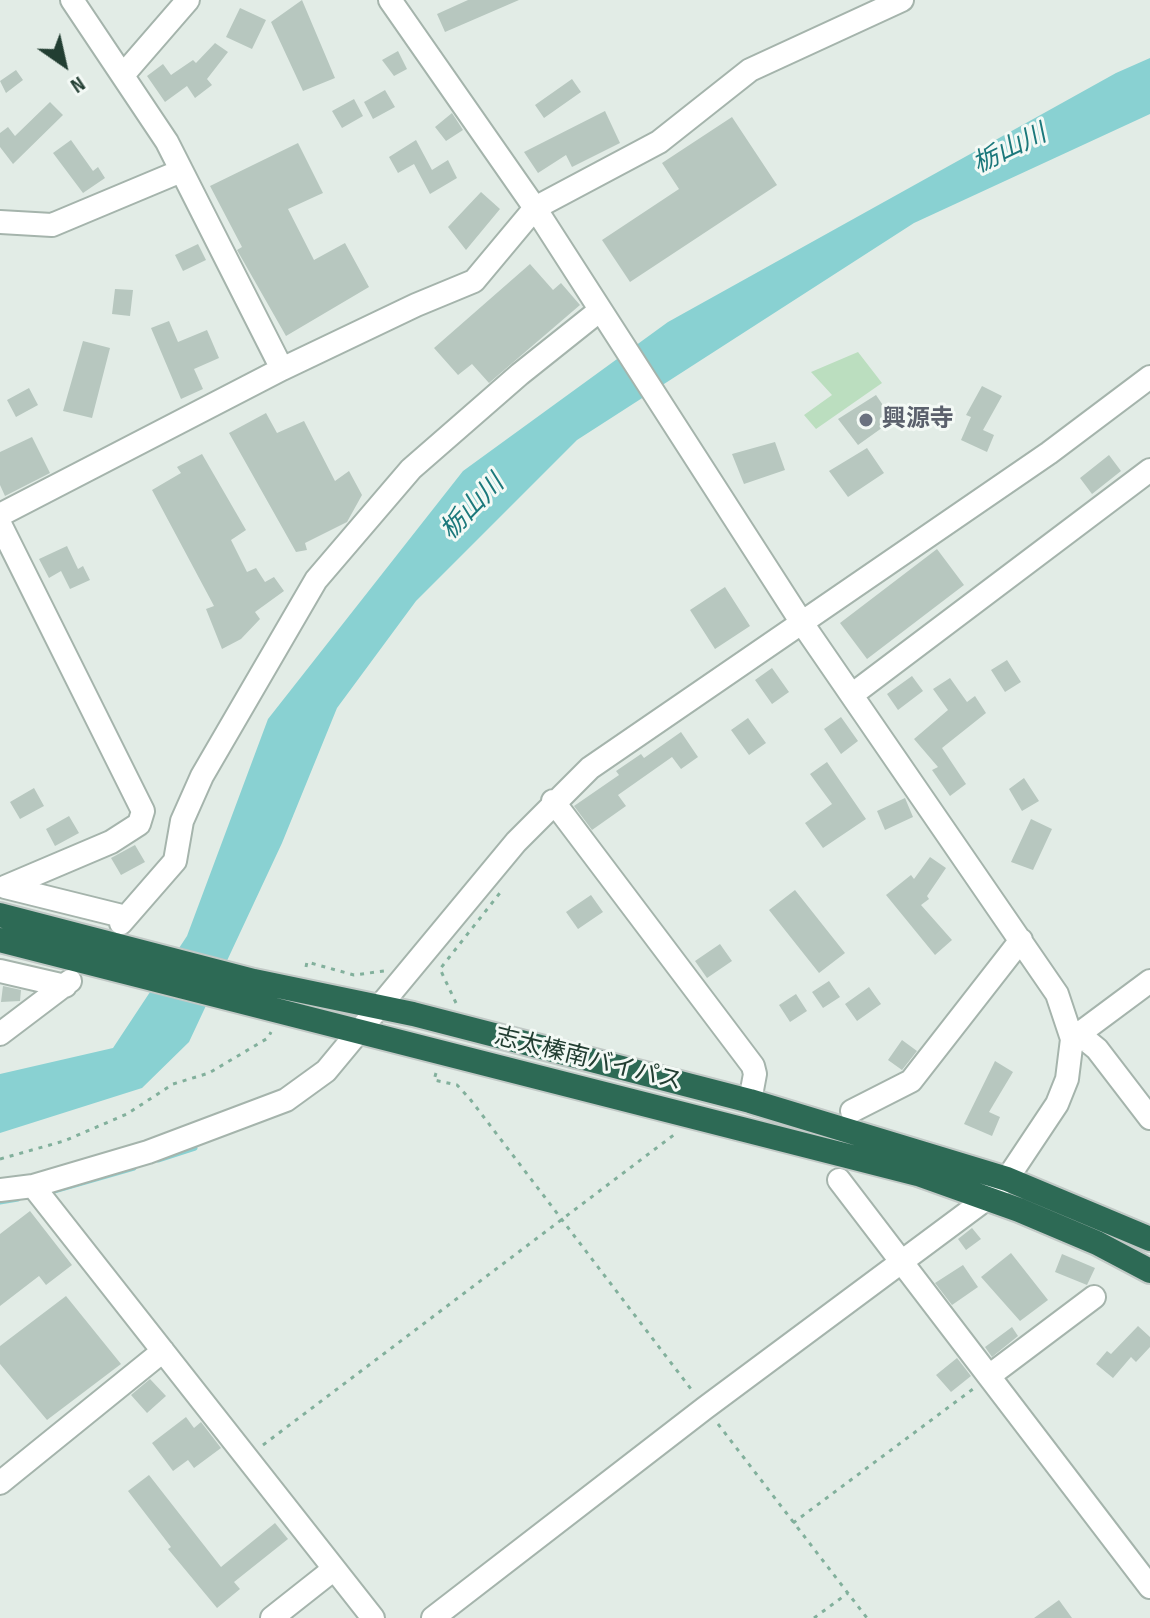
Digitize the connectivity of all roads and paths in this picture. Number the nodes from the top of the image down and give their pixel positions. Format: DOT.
graph roads {
  1 [pos="72,0"];
  2 [pos="188,0"];
  3 [pos="390,0"];
  4 [pos="902,0"];
  5 [pos="123,75"];
  6 [pos="181,171"];
  7 [pos="535,208"];
  8 [pos="0,222"];
  9 [pos="602,316"];
  10 [pos="282,369"];
  11 [pos="1150,377"];
  12 [pos="1150,470"];
  13 [pos="0,515"];
  14 [pos="0,524"];
  15 [pos="802,623"];
  16 [pos="853,694"];
  17 [pos="553,801"];
  18 [pos="504,857"];
  19 [pos="0,915"];
  20 [pos="0,940"];
  21 [pos="1021,940"];
  22 [pos="392,961"];
  23 [pos="306,967"];
  24 [pos="0,971"];
  25 [pos="1150,981"];
  26 [pos="456,1003"];
  27 [pos="383,1007"];
  28 [pos="271,1032"];
  29 [pos="0,1034"];
  30 [pos="358,1034"];
  31 [pos="1072,1039"];
  32 [pos="436,1073"];
  33 [pos="750,1101"];
  34 [pos="852,1111"];
  35 [pos="683,1112"];
  36 [pos="1150,1118"];
  37 [pos="0,1159"];
  38 [pos="1007,1179"];
  39 [pos="839,1180"];
  40 [pos="0,1190"];
  41 [pos="38,1193"];
  42 [pos="986,1199"];
  43 [pos="561,1218"];
  44 [pos="1150,1239"];
  45 [pos="904,1263"];
  46 [pos="1150,1271"];
  47 [pos="1094,1297"];
  48 [pos="163,1351"];
  49 [pos="989,1376"];
  50 [pos="705,1408"];
  51 [pos="247,1458"];
  52 [pos="0,1483"];
  53 [pos="793,1523"];
  54 [pos="334,1569"];
  55 [pos="1150,1587"];
  56 [pos="848,1593"];
  57 [pos="272,1618"];
  58 [pos="373,1618"];
  59 [pos="433,1618"];
  60 [pos="814,1618"];
  61 [pos="867,1618"];
  1 -- 5 [label="street"];
  2 -- 5 [label="street"];
  3 -- 7 [label="street"];
  4 -- 7 [label="street"];
  5 -- 6 [label="street"];
  6 -- 8 [label="street"];
  6 -- 10 [label="street"];
  7 -- 9 [label="street"];
  7 -- 10 [label="street"];
  9 -- 14 [label="street"];
  9 -- 15 [label="street"];
  10 -- 13 [label="street"];
  11 -- 15 [label="street"];
  12 -- 16 [label="street"];
  15 -- 16 [label="street"];
  15 -- 17 [label="street"];
  16 -- 21 [label="street"];
  17 -- 18 [label="street"];
  17 -- 33 [label="street"];
  18 -- 26 [label="path"];
  18 -- 27 [label="street"];
  19 -- 27 [label="highway, 志太榛南バイパス"];
  20 -- 30 [label="highway, 志太榛南バイパス"];
  21 -- 31 [label="street"];
  21 -- 34 [label="street"];
  22 -- 23 [label="path"];
  24 -- 29 [label="street"];
  25 -- 31 [label="street"];
  27 -- 30 [label="street"];
  27 -- 33 [label="highway, 志太榛南バイパス"];
  28 -- 37 [label="path"];
  30 -- 35 [label="highway, 志太榛南バイパス"];
  30 -- 41 [label="street"];
  31 -- 36 [label="street"];
  31 -- 38 [label="street"];
  32 -- 43 [label="path"];
  33 -- 38 [label="highway, 志太榛南バイパス"];
  35 -- 42 [label="highway, 志太榛南バイパス"];
  35 -- 43 [label="path"];
  38 -- 42 [label="street"];
  38 -- 44 [label="highway, 志太榛南バイパス"];
  39 -- 45 [label="street"];
  40 -- 41 [label="street"];
  41 -- 48 [label="street"];
  42 -- 45 [label="street"];
  42 -- 46 [label="highway, 志太榛南バイパス"];
  43 -- 50 [label="path"];
  43 -- 51 [label="path"];
  45 -- 49 [label="street"];
  45 -- 50 [label="street"];
  47 -- 49 [label="street"];
  48 -- 51 [label="street"];
  48 -- 52 [label="street"];
  49 -- 53 [label="path"];
  49 -- 55 [label="street"];
  50 -- 53 [label="path"];
  50 -- 59 [label="street"];
  51 -- 54 [label="street"];
  53 -- 56 [label="path"];
  54 -- 57 [label="street"];
  54 -- 58 [label="street"];
  56 -- 60 [label="path"];
  56 -- 61 [label="path"];
}
